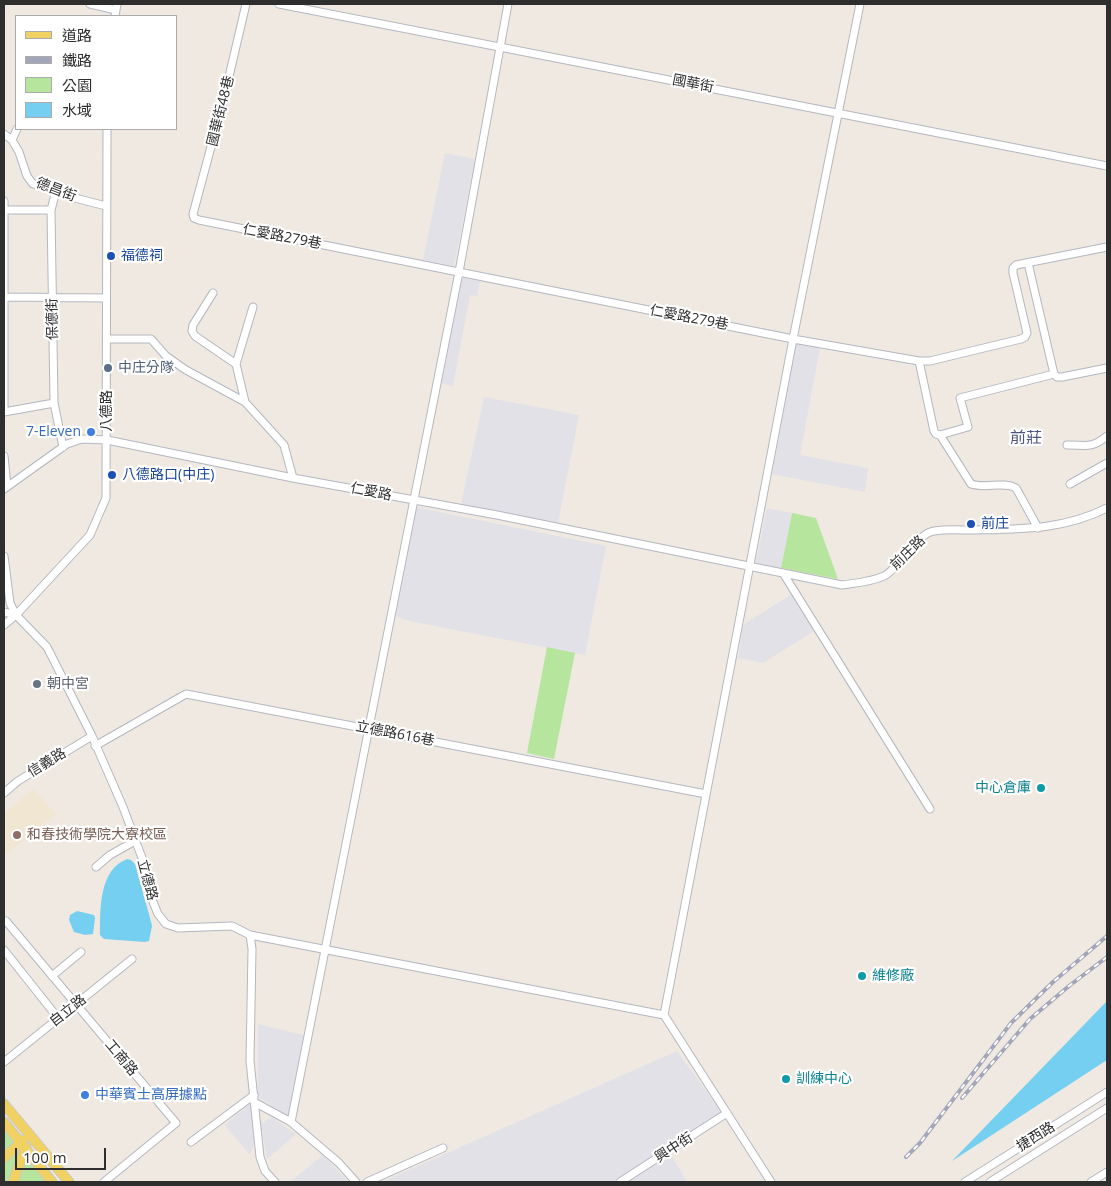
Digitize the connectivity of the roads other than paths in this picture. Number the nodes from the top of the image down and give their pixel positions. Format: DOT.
graph roads {
  1 [pos="90,4"];
  2 [pos="246,4"];
  3 [pos="279,4"];
  4 [pos="508,4"];
  5 [pos="860,4"];
  6 [pos="116,10"];
  7 [pos="500,48"];
  8 [pos="839,112"];
  9 [pos="17,130"];
  10 [pos="107,130"];
  11 [pos="4,134"];
  12 [pos="12,140"];
  13 [pos="1107,166"];
  14 [pos="56,191"];
  15 [pos="4,201"];
  16 [pos="106,206"];
  17 [pos="4,210"];
  18 [pos="51,210"];
  19 [pos="194,218"];
  20 [pos="1107,247"];
  21 [pos="1028,263"];
  22 [pos="459,272"];
  23 [pos="213,293"];
  24 [pos="5,297"];
  25 [pos="53,298"];
  26 [pos="106,298"];
  27 [pos="253,307"];
  28 [pos="107,339"];
  29 [pos="793,339"];
  30 [pos="919,361"];
  31 [pos="236,364"];
  32 [pos="1107,368"];
  33 [pos="1054,374"];
  34 [pos="245,402"];
  35 [pos="54,403"];
  36 [pos="940,435"];
  37 [pos="1107,437"];
  38 [pos="107,440"];
  39 [pos="1067,445"];
  40 [pos="63,447"];
  41 [pos="4,456"];
  42 [pos="1107,462"];
  43 [pos="294,478"];
  44 [pos="1070,484"];
  45 [pos="5,487"];
  46 [pos="414,500"];
  47 [pos="1107,508"];
  48 [pos="1038,528"];
  49 [pos="4,556"];
  50 [pos="751,567"];
  51 [pos="783,573"];
  52 [pos="4,612"];
  53 [pos="16,615"];
  54 [pos="4,625"];
  55 [pos="369,728"];
  56 [pos="92,736"];
  57 [pos="95,746"];
  58 [pos="4,793"];
  59 [pos="706,794"];
  60 [pos="930,809"];
  61 [pos="136,841"];
  62 [pos="96,867"];
  63 [pos="6,921"];
  64 [pos="250,935"];
  65 [pos="4,950"];
  66 [pos="326,950"];
  67 [pos="81,952"];
  68 [pos="132,960"];
  69 [pos="52,976"];
  70 [pos="75,1005"];
  71 [pos="664,1015"];
  72 [pos="58,1018"];
  73 [pos="4,1062"];
  74 [pos="1107,1092"];
  75 [pos="254,1098"];
  76 [pos="4,1104"];
  77 [pos="1107,1108"];
  78 [pos="727,1113"];
  79 [pos="4,1122"];
  80 [pos="291,1122"];
  81 [pos="31,1137"];
  82 [pos="191,1142"];
  83 [pos="22,1146"];
  84 [pos="443,1148"];
  85 [pos="4,1158"];
  86 [pos="1107,1172"];
  87 [pos="13,1182"];
  88 [pos="52,1182"];
  89 [pos="69,1182"];
  90 [pos="104,1182"];
  91 [pos="275,1182"];
  92 [pos="356,1182"];
  93 [pos="367,1182"];
  94 [pos="620,1182"];
  95 [pos="771,1182"];
  96 [pos="965,1182"];
  97 [pos="990,1182"];
  98 [pos="1090,1182"];
  1 -- 6 [label="street"];
  2 -- 19 [label="street, 國華街48巷"];
  3 -- 7 [label="street, 國華街"];
  4 -- 7 [label="street"];
  5 -- 8 [label="street"];
  7 -- 8 [label="street, 國華街"];
  7 -- 22 [label="street"];
  8 -- 13 [label="street, 國華街"];
  8 -- 29 [label="street"];
  9 -- 12 [label="street"];
  10 -- 16 [label="street, 八德路"];
  11 -- 12 [label="street, 德昌街"];
  12 -- 14 [label="street, 德昌街"];
  14 -- 16 [label="street, 德昌街"];
  14 -- 18 [label="street, 保德街"];
  15 -- 17 [label="street"];
  16 -- 26 [label="street, 八德路"];
  17 -- 18 [label="street"];
  17 -- 24 [label="street"];
  18 -- 25 [label="street, 保德街"];
  19 -- 22 [label="street, 仁愛路279巷"];
  20 -- 21 [label="street"];
  21 -- 30 [label="street, 仁愛路279巷"];
  21 -- 33 [label="street"];
  22 -- 29 [label="street, 仁愛路279巷"];
  22 -- 46 [label="street"];
  23 -- 31 [label="street"];
  24 -- 25 [label="street"];
  24 -- 35 [label="street"];
  25 -- 26 [label="street"];
  25 -- 35 [label="street, 保德街"];
  26 -- 28 [label="street, 八德路"];
  27 -- 31 [label="street"];
  28 -- 34 [label="street"];
  28 -- 38 [label="street, 八德路"];
  29 -- 30 [label="street, 仁愛路279巷"];
  29 -- 50 [label="street"];
  30 -- 36 [label="street"];
  31 -- 34 [label="street"];
  32 -- 33 [label="street"];
  33 -- 36 [label="street"];
  34 -- 43 [label="street"];
  35 -- 40 [label="street, 保德街"];
  36 -- 48 [label="street"];
  37 -- 39 [label="street"];
  38 -- 40 [label="street, 仁愛路"];
  38 -- 43 [label="street, 仁愛路"];
  38 -- 53 [label="street, 八德路"];
  40 -- 45 [label="street, 仁愛路"];
  41 -- 45 [label="street"];
  42 -- 44 [label="street"];
  43 -- 46 [label="street, 仁愛路"];
  46 -- 50 [label="street, 仁愛路"];
  46 -- 55 [label="street"];
  47 -- 48 [label="street, 前庄路"];
  48 -- 51 [label="street, 前庄路"];
  49 -- 53 [label="street, 立德路"];
  50 -- 51 [label="street, 前庄路"];
  50 -- 59 [label="street"];
  51 -- 60 [label="street"];
  52 -- 53 [label="street"];
  53 -- 54 [label="street, 八德路"];
  53 -- 56 [label="street, 立德路"];
  55 -- 57 [label="street, 立德路616巷"];
  55 -- 59 [label="street, 立德路616巷"];
  55 -- 66 [label="street"];
  56 -- 57 [label="street, 立德路"];
  56 -- 58 [label="street, 信義路"];
  57 -- 61 [label="street, 立德路"];
  59 -- 71 [label="street"];
  61 -- 62 [label="street"];
  61 -- 64 [label="street, 立德路"];
  63 -- 69 [label="street, 工商路"];
  64 -- 66 [label="street, 立德路"];
  64 -- 75 [label="street"];
  65 -- 72 [label="street"];
  66 -- 71 [label="street, 立德路"];
  66 -- 80 [label="street"];
  67 -- 69 [label="street"];
  68 -- 70 [label="street, 自立路"];
  69 -- 70 [label="street, 工商路"];
  70 -- 72 [label="street, 自立路"];
  70 -- 90 [label="street, 工商路"];
  71 -- 78 [label="street"];
  72 -- 73 [label="street, 自立路"];
  74 -- 96 [label="street, 捷西路"];
  75 -- 80 [label="street"];
  75 -- 82 [label="street"];
  75 -- 91 [label="street"];
  76 -- 81 [label="main road"];
  77 -- 97 [label="street, 捷西路"];
  78 -- 94 [label="street, 興中街"];
  78 -- 95 [label="street"];
  79 -- 83 [label="main road"];
  80 -- 92 [label="street"];
  81 -- 83 [label="main road"];
  81 -- 89 [label="main road"];
  83 -- 85 [label="main road"];
  83 -- 87 [label="main road"];
  83 -- 88 [label="main road"];
  84 -- 93 [label="street"];
  86 -- 98 [label="street"];
}
